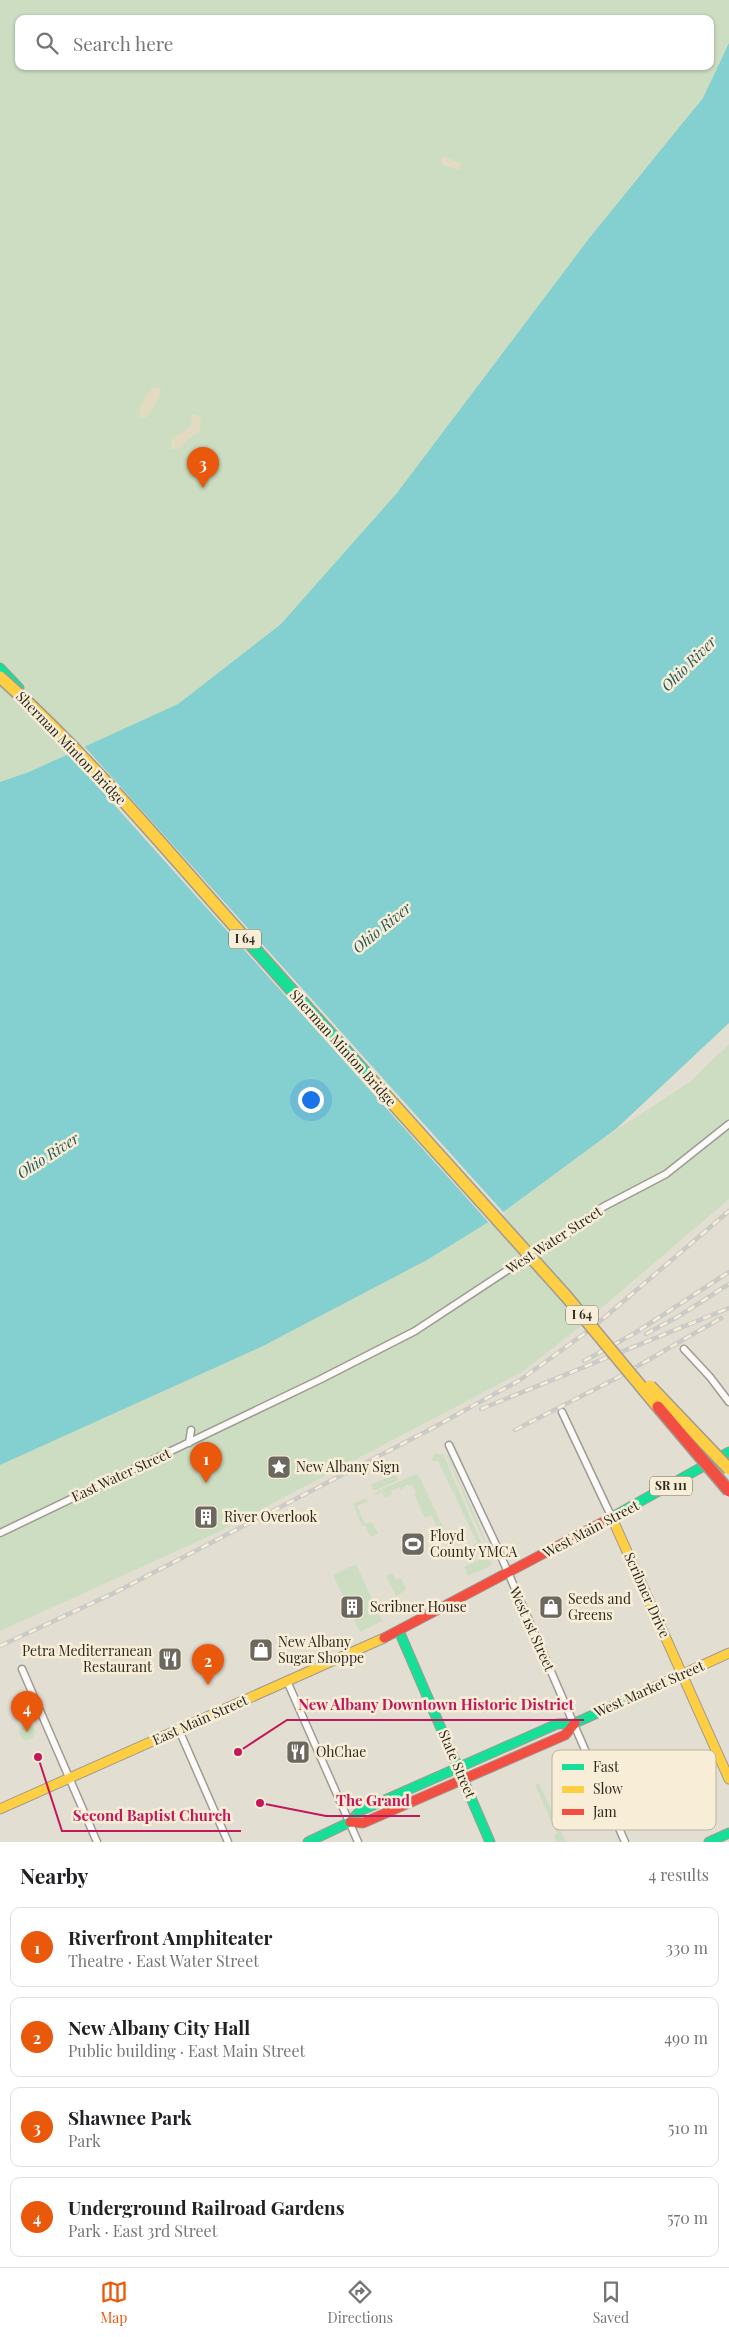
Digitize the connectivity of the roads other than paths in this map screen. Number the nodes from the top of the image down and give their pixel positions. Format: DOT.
graph roads {
  1 [pos="0,668"];
  2 [pos="0,675"];
  3 [pos="729,1124"];
  4 [pos="684,1349"];
  5 [pos="376,1351"];
  6 [pos="729,1402"];
  7 [pos="562,1412"];
  8 [pos="191,1430"];
  9 [pos="189,1443"];
  10 [pos="449,1445"];
  11 [pos="729,1452"];
  12 [pos="729,1462"];
  13 [pos="729,1469"];
  14 [pos="729,1491"];
  15 [pos="612,1518"];
  16 [pos="0,1533"];
  17 [pos="508,1574"];
  18 [pos="399,1631"];
  19 [pos="729,1653"];
  20 [pos="22,1669"];
  21 [pos="682,1674"];
  22 [pos="287,1681"];
  23 [pos="574,1723"];
  24 [pos="179,1730"];
  25 [pos="586,1750"];
  26 [pos="461,1774"];
  27 [pos="70,1778"];
  28 [pos="729,1779"];
  29 [pos="0,1809"];
  30 [pos="350,1822"];
  31 [pos="620,1830"];
  32 [pos="729,1833"];
  33 [pos="97,1842"];
  34 [pos="228,1842"];
  35 [pos="308,1842"];
  36 [pos="358,1842"];
  37 [pos="490,1842"];
  38 [pos="625,1842"];
  39 [pos="709,1842"];
  1 -- 12 [label="main road, Sherman Minton Bridge / I 64, bridge"];
  2 -- 13 [label="main road, bridge"];
  2 -- 14 [label="main road, Sherman Minton Bridge / I 64, bridge"];
  3 -- 5 [label="street, West Water Street"];
  4 -- 6 [label="street"];
  5 -- 9 [label="street, East Water Street"];
  7 -- 15 [label="street, Scribner Drive"];
  8 -- 9 [label="street"];
  9 -- 16 [label="street, East Water Street"];
  10 -- 17 [label="street, West 1st Street"];
  11 -- 15 [label="main road, West Main Street / SR 111"];
  15 -- 17 [label="main road, West Main Street / SR 111"];
  15 -- 21 [label="main road, Scribner Drive"];
  17 -- 18 [label="main road, West Main Street / SR 111"];
  17 -- 23 [label="street, West 1st Street"];
  18 -- 22 [label="main road, East Main Street"];
  18 -- 26 [label="main road, State Street"];
  19 -- 21 [label="main road, West Market Street"];
  20 -- 27 [label="street"];
  21 -- 23 [label="main road, West Market Street"];
  21 -- 28 [label="main road, Scribner Drive"];
  22 -- 24 [label="main road, East Main Street"];
  22 -- 30 [label="street"];
  23 -- 25 [label="street, West 1st Street"];
  23 -- 26 [label="main road, West Market Street"];
  24 -- 27 [label="main road, East Main Street"];
  24 -- 34 [label="street"];
  26 -- 30 [label="main road, West Market Street"];
  26 -- 37 [label="main road, State Street"];
  27 -- 29 [label="main road, East Main Street"];
  27 -- 33 [label="street"];
  30 -- 35 [label="main road, West Market Street"];
  30 -- 36 [label="street"];
  31 -- 38 [label="street, West 1st Street"];
  32 -- 39 [label="main road"];
}
